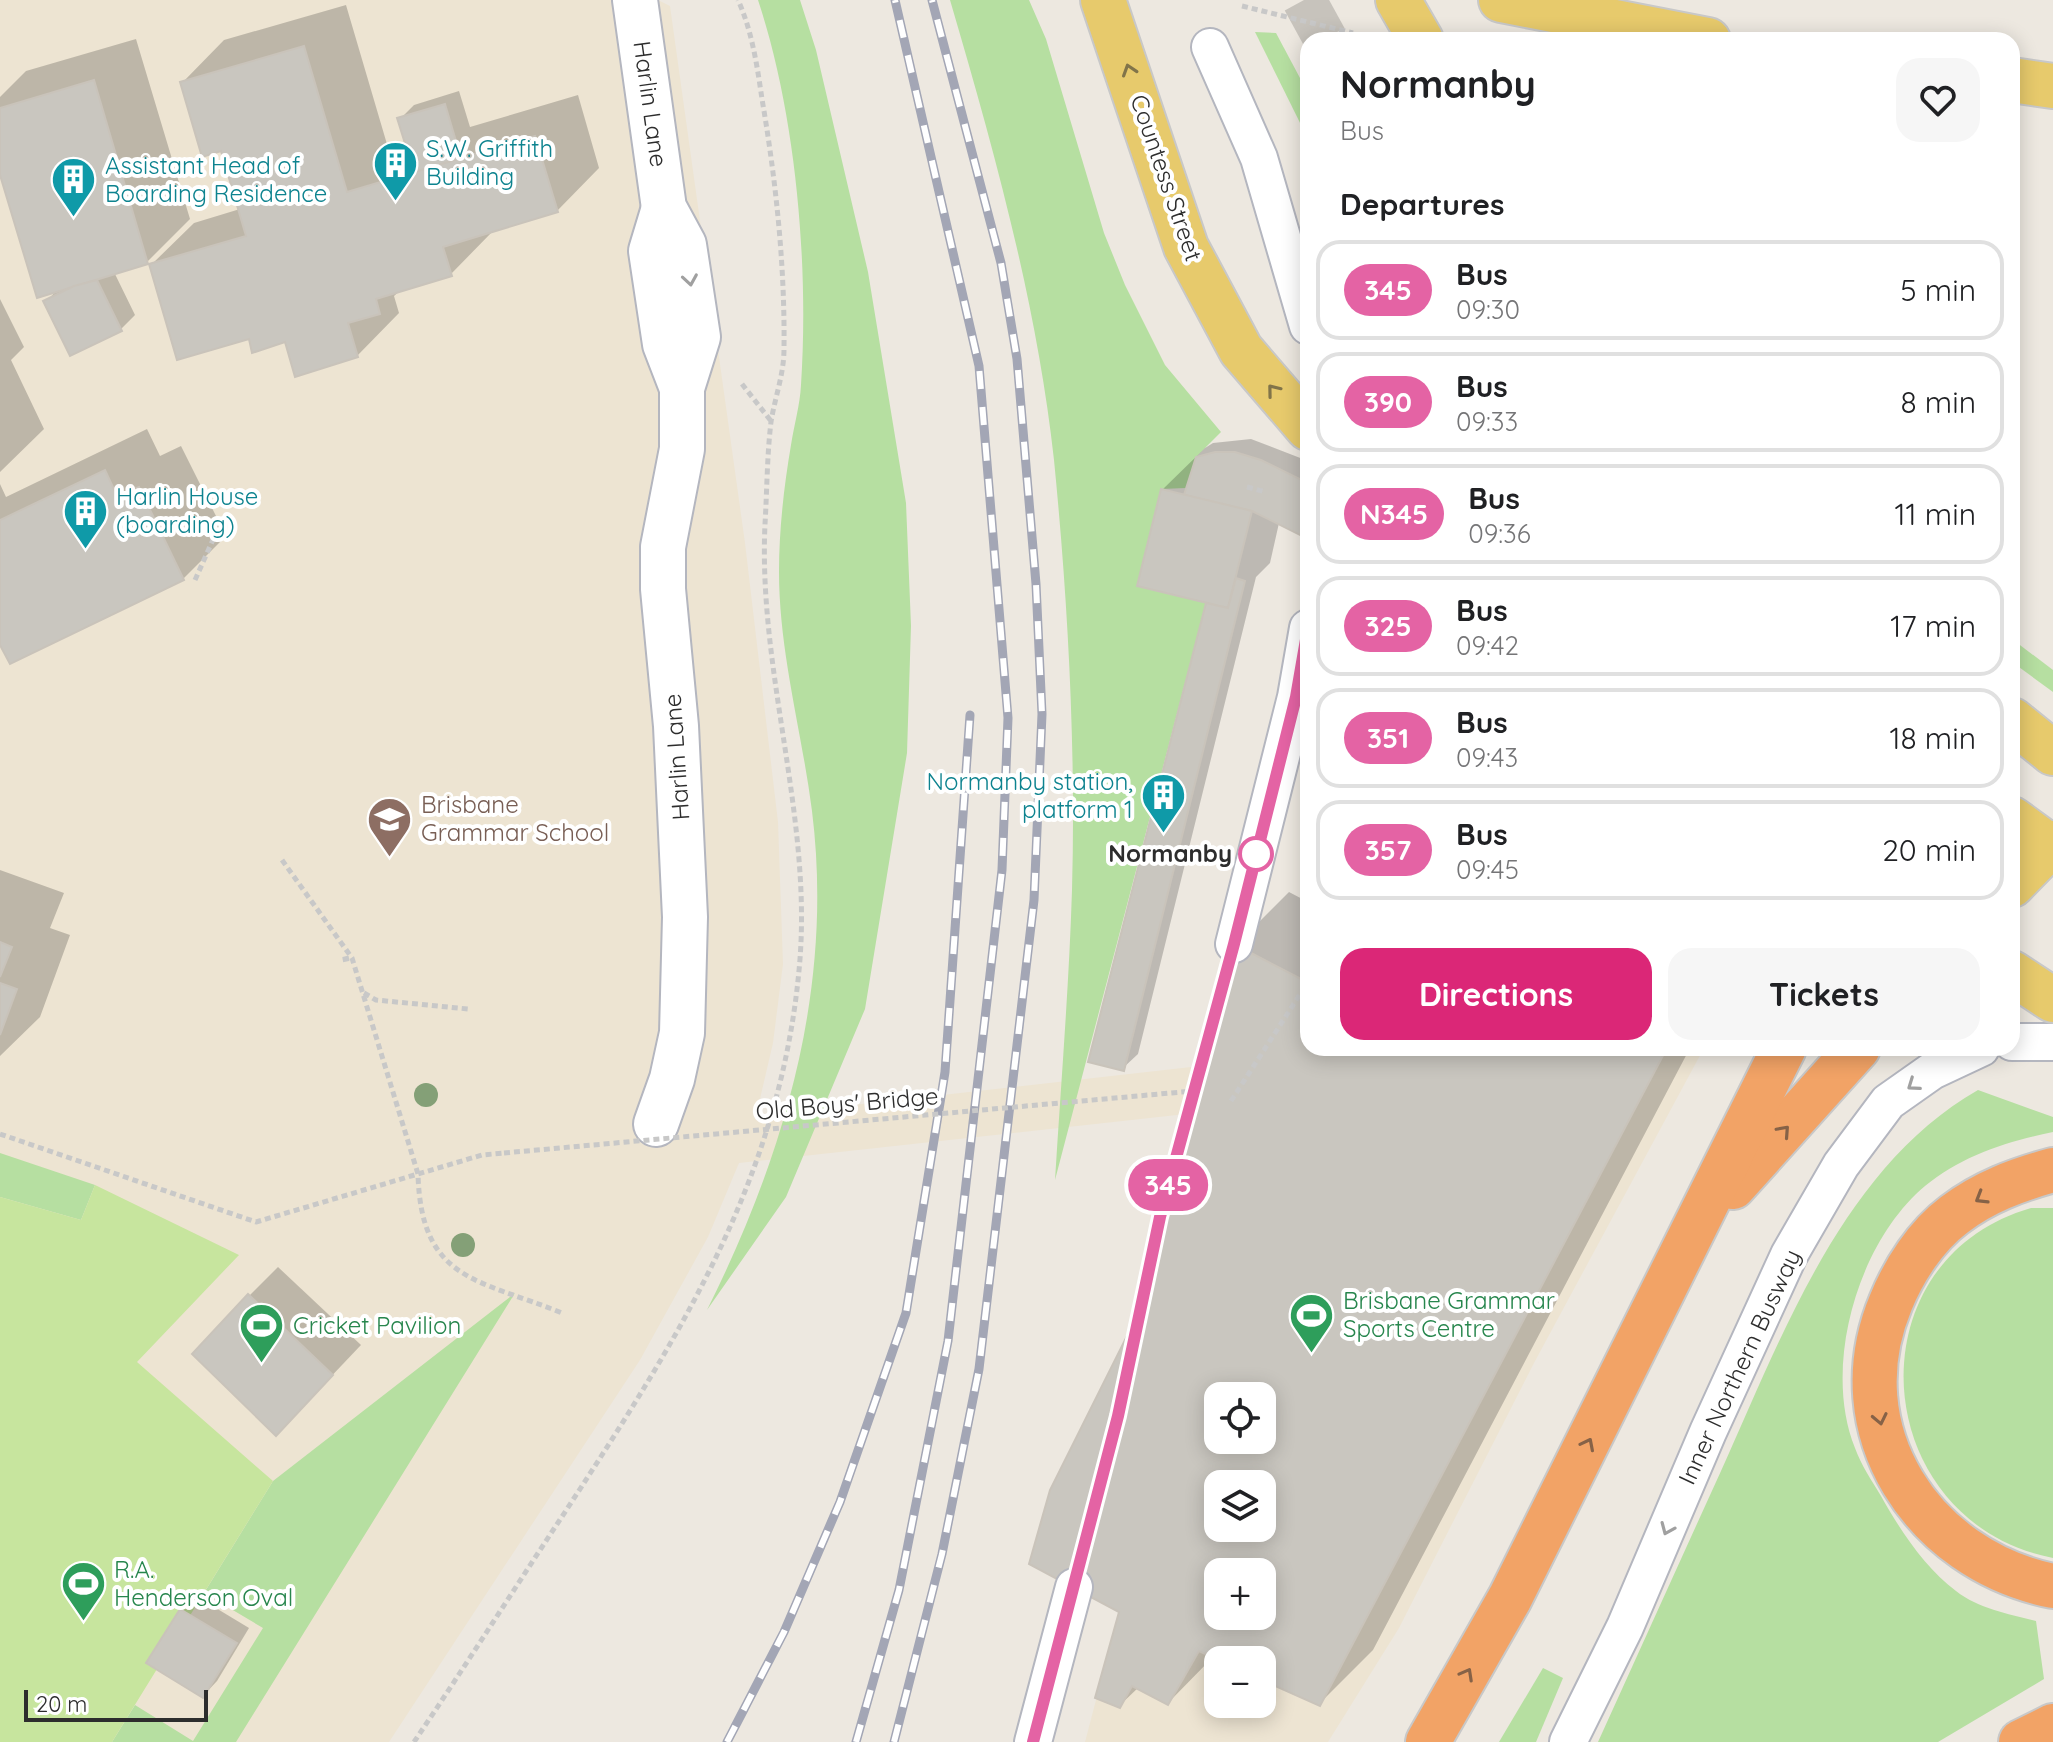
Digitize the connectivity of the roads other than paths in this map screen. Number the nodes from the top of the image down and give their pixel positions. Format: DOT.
graph roads {
  1 [pos="635,0"];
  2 [pos="1103,0"];
  3 [pos="1398,0"];
  4 [pos="1501,0"];
  5 [pos="1416,32"];
  6 [pos="1667,32"];
  7 [pos="1210,47"];
  8 [pos="2020,81"];
  9 [pos="2053,86"];
  10 [pos="1300,299"];
  11 [pos="1300,419"];
  12 [pos="1300,674"];
  13 [pos="2020,726"];
  14 [pos="2053,753"];
  15 [pos="2020,824"];
  16 [pos="2052,846"];
  17 [pos="2020,877"];
  18 [pos="1234,944"];
  19 [pos="2020,978"];
  20 [pos="2053,1000"];
  21 [pos="2020,1042"];
  22 [pos="2053,1042"];
  23 [pos="1780,1056"];
  24 [pos="1851,1056"];
  25 [pos="1964,1056"];
  26 [pos="656,1124"];
  27 [pos="2053,1170"];
  28 [pos="1694,1230"];
  29 [pos="2053,1586"];
  30 [pos="1074,1587"];
  31 [pos="2053,1726"];
  32 [pos="1033,1742"];
  33 [pos="1428,1742"];
  34 [pos="1568,1742"];
  35 [pos="2021,1742"];
  1 -- 26 [label="street, Harlin Lane"];
  11 -- 2 [label="main road, Countess Street, one-way"];
  3 -- 5 [label="main road"];
  4 -- 6 [label="main road"];
  7 -- 10 [label="lane"];
  8 -- 9 [label="main road"];
  12 -- 18 [label="lane"];
  13 -- 14 [label="main road"];
  15 -- 16 [label="main road"];
  16 -- 17 [label="main road"];
  19 -- 20 [label="main road"];
  21 -- 22 [label="lane"];
  23 -- 28 [label="highway"];
  28 -- 24 [label="highway, one-way"];
  25 -- 34 [label="lane, Inner Northern Busway, one-way"];
  27 -- 29 [label="highway, one-way"];
  33 -- 28 [label="highway, one-way"];
  30 -- 32 [label="lane"];
  31 -- 35 [label="highway"];
}
